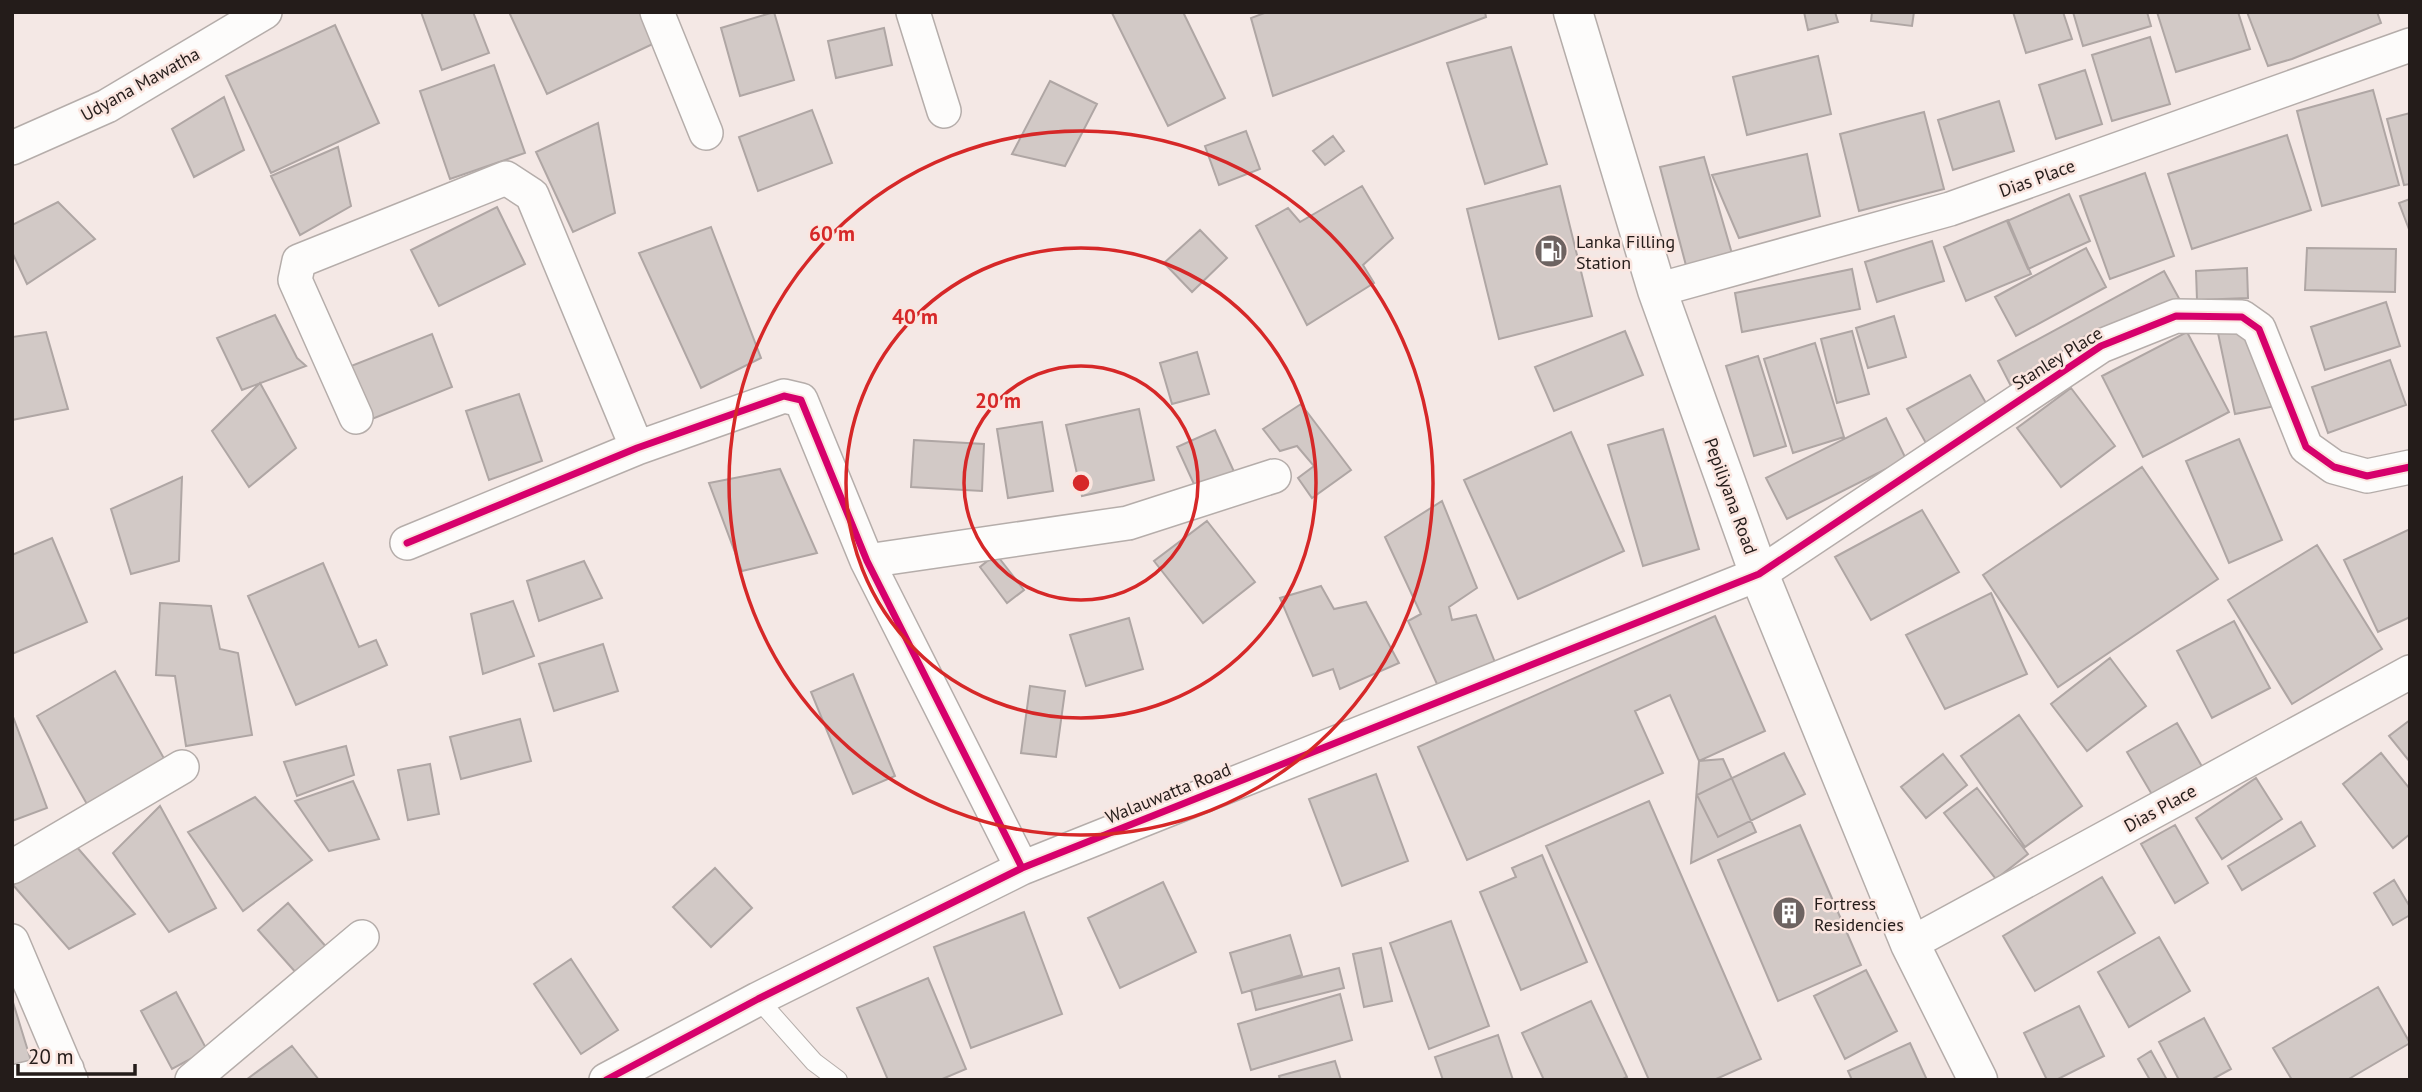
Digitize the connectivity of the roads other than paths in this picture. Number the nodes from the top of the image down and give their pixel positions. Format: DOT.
graph roads {
  1 [pos="264,12"];
  2 [pos="657,12"];
  3 [pos="913,12"];
  4 [pos="1573,12"];
  5 [pos="2410,45"];
  6 [pos="944,111"];
  7 [pos="706,132"];
  8 [pos="12,148"];
  9 [pos="1657,290"];
  10 [pos="356,418"];
  11 [pos="637,448"];
  12 [pos="2410,467"];
  13 [pos="1274,476"];
  14 [pos="407,543"];
  15 [pos="867,561"];
  16 [pos="1759,574"];
  17 [pos="2410,672"];
  18 [pos="182,767"];
  19 [pos="12,867"];
  20 [pos="1022,868"];
  21 [pos="362,937"];
  22 [pos="12,941"];
  23 [pos="1910,944"];
  24 [pos="758,999"];
  25 [pos="69,1074"];
  26 [pos="21,1080"];
  27 [pos="192,1080"];
  28 [pos="606,1080"];
  29 [pos="838,1080"];
  30 [pos="1978,1080"];
  1 -- 8 [label="street, Udyana Mawatha"];
  2 -- 7 [label="street"];
  3 -- 6 [label="street"];
  4 -- 9 [label="main road, Pepiliyana Road"];
  5 -- 9 [label="street, Dias Place"];
  9 -- 16 [label="main road, Pepiliyana Road"];
  10 -- 11 [label="street"];
  11 -- 14 [label="street"];
  11 -- 15 [label="street"];
  12 -- 16 [label="street, Stanley Place"];
  13 -- 15 [label="street"];
  15 -- 20 [label="street"];
  16 -- 20 [label="street, Walauwatta Road"];
  16 -- 23 [label="main road, Pepiliyana Road"];
  17 -- 23 [label="street, Dias Place"];
  18 -- 19 [label="street"];
  20 -- 24 [label="street, Walauwatta Road"];
  21 -- 27 [label="street"];
  22 -- 25 [label="street"];
  23 -- 30 [label="main road, Pepiliyana Road"];
  24 -- 28 [label="street, Walauwatta Road"];
  24 -- 29 [label="lane"];
  25 -- 26 [label="street"];
}
